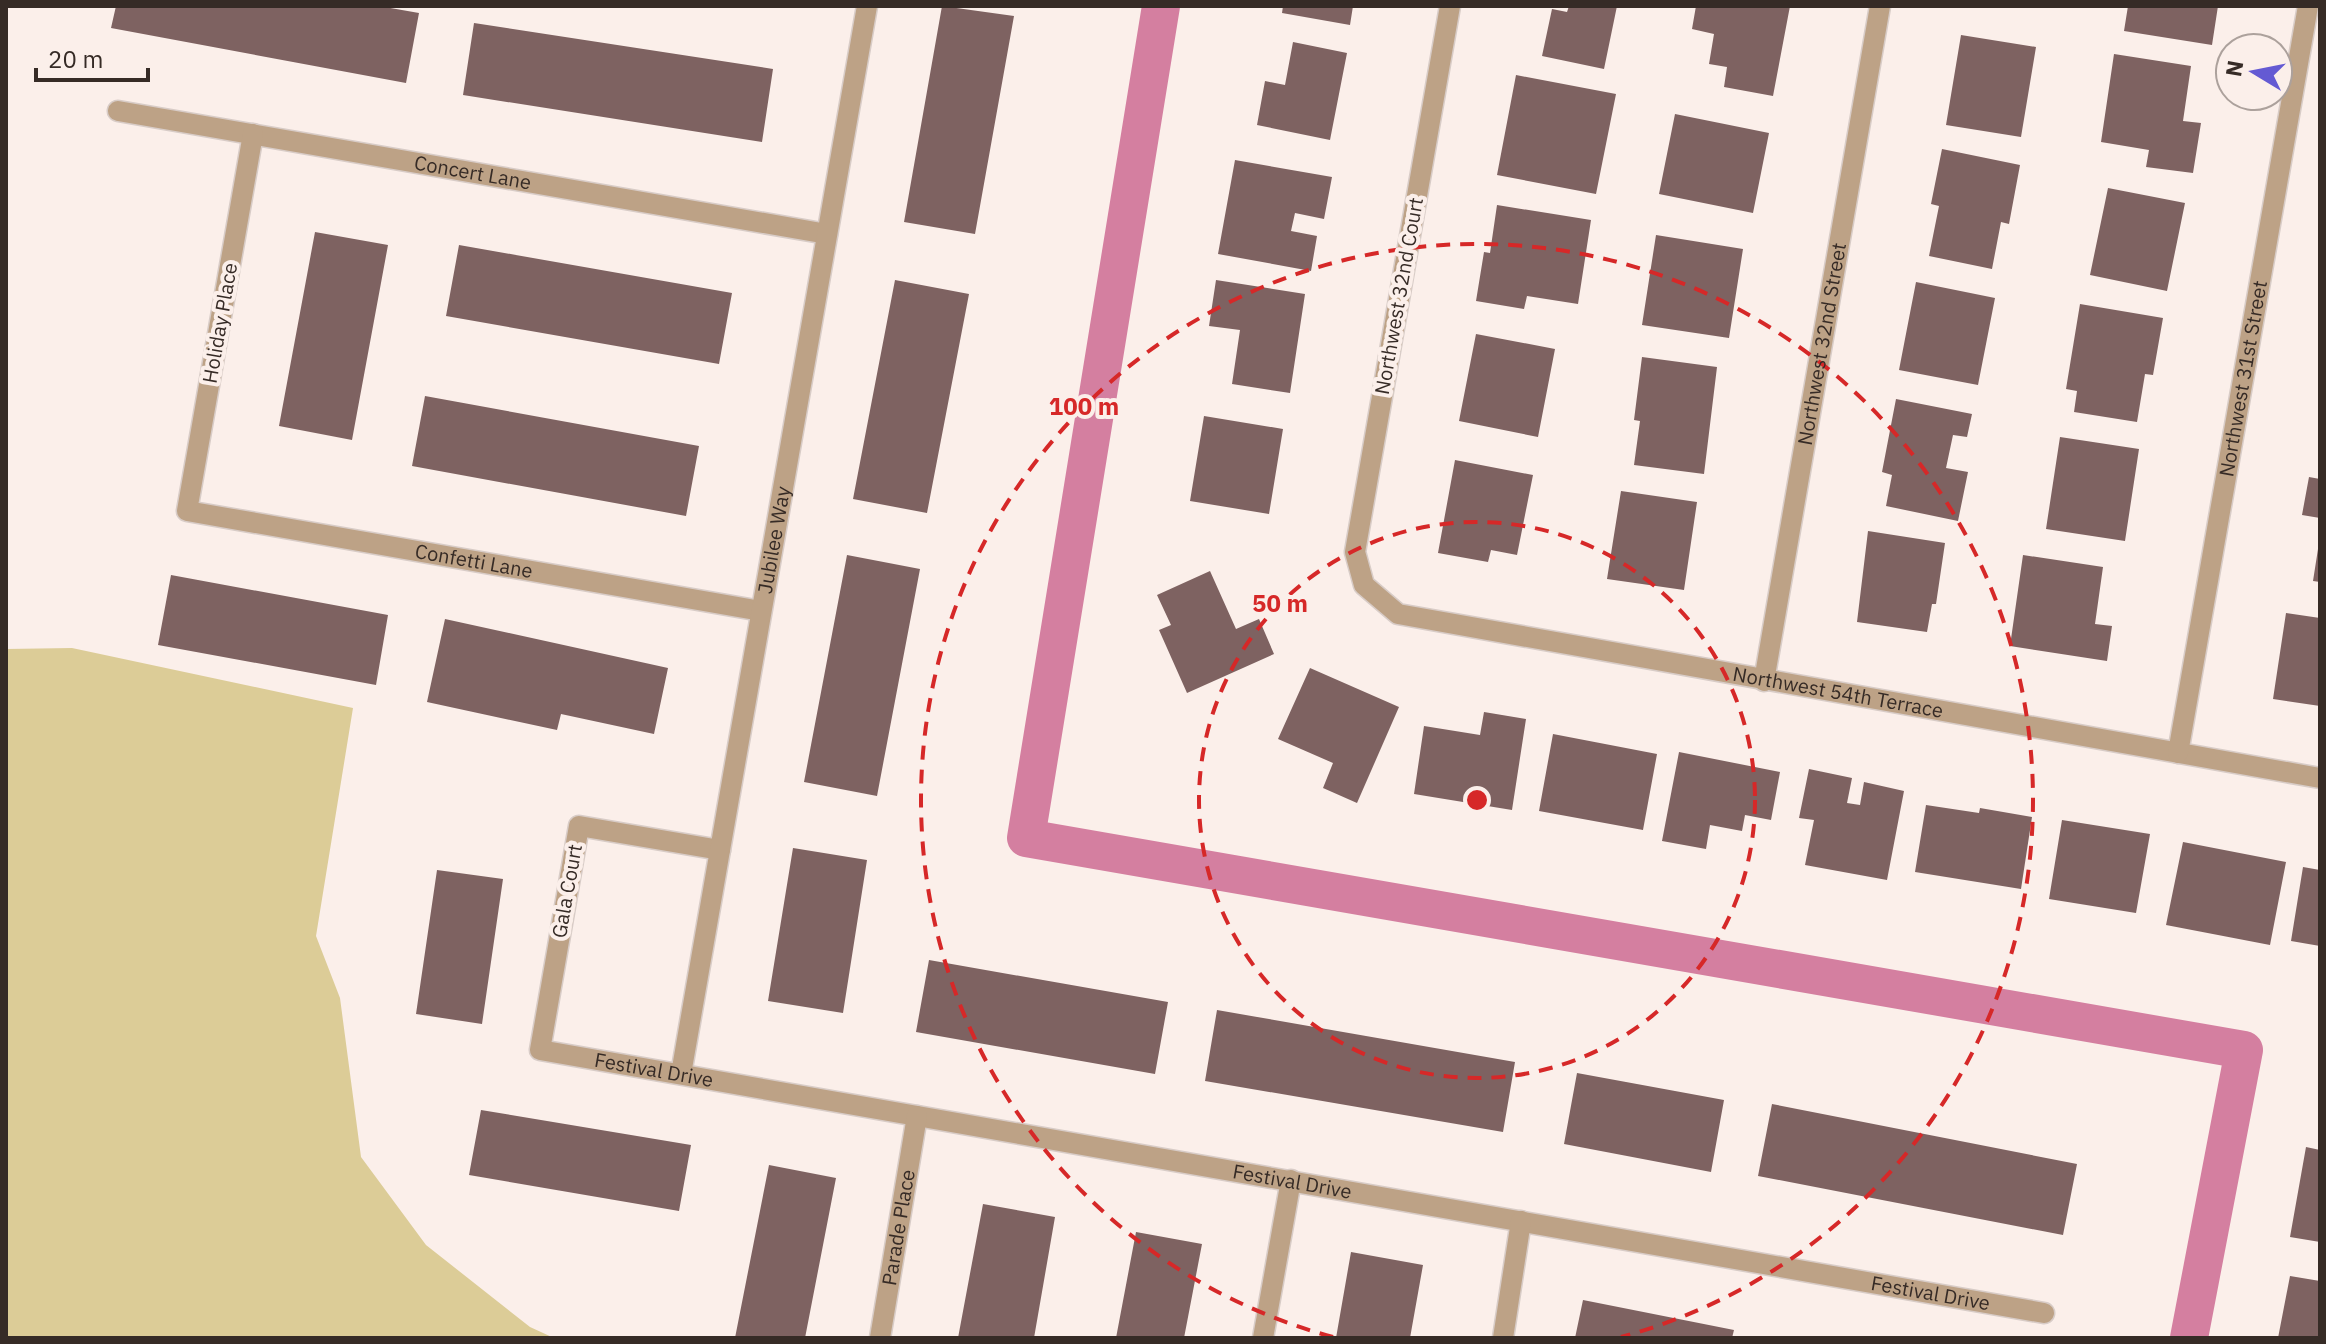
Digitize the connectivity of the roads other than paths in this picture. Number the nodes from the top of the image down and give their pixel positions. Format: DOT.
graph roads {
  1 [pos="867,6"];
  2 [pos="1450,6"];
  3 [pos="1880,6"];
  4 [pos="2308,6"];
  5 [pos="118,111"];
  6 [pos="253,134"];
  7 [pos="827,234"];
  8 [pos="187,511"];
  9 [pos="1364,585"];
  10 [pos="761,611"];
  11 [pos="1764,681"];
  12 [pos="2178,753"];
  13 [pos="2320,778"];
  14 [pos="720,850"];
  15 [pos="540,1050"];
  16 [pos="681,1074"];
  17 [pos="917,1116"];
  18 [pos="1291,1180"];
  19 [pos="1521,1221"];
  20 [pos="2044,1313"];
  21 [pos="880,1338"];
  22 [pos="1263,1338"];
  23 [pos="1503,1338"];
  1 -- 7 [label="street, Jubilee Way"];
  2 -- 9 [label="street, Northwest 32nd Court"];
  3 -- 11 [label="street, Northwest 32nd Street"];
  4 -- 12 [label="street, Northwest 31st Street"];
  5 -- 6 [label="street, Concert Lane"];
  6 -- 7 [label="street, Concert Lane"];
  6 -- 8 [label="street, Holiday Place"];
  7 -- 10 [label="street, Jubilee Way"];
  8 -- 10 [label="street, Confetti Lane"];
  9 -- 11 [label="street, Northwest 54th Terrace"];
  10 -- 14 [label="street, Jubilee Way"];
  11 -- 12 [label="street, Northwest 54th Terrace"];
  12 -- 13 [label="street, Northwest 54th Terrace"];
  14 -- 15 [label="street, Gala Court"];
  14 -- 16 [label="street, Jubilee Way"];
  15 -- 16 [label="street, Festival Drive"];
  16 -- 17 [label="street, Festival Drive"];
  17 -- 18 [label="street, Festival Drive"];
  17 -- 21 [label="street, Parade Place"];
  18 -- 19 [label="street, Festival Drive"];
  18 -- 22 [label="street"];
  19 -- 20 [label="street, Festival Drive"];
  19 -- 23 [label="street"];
}
